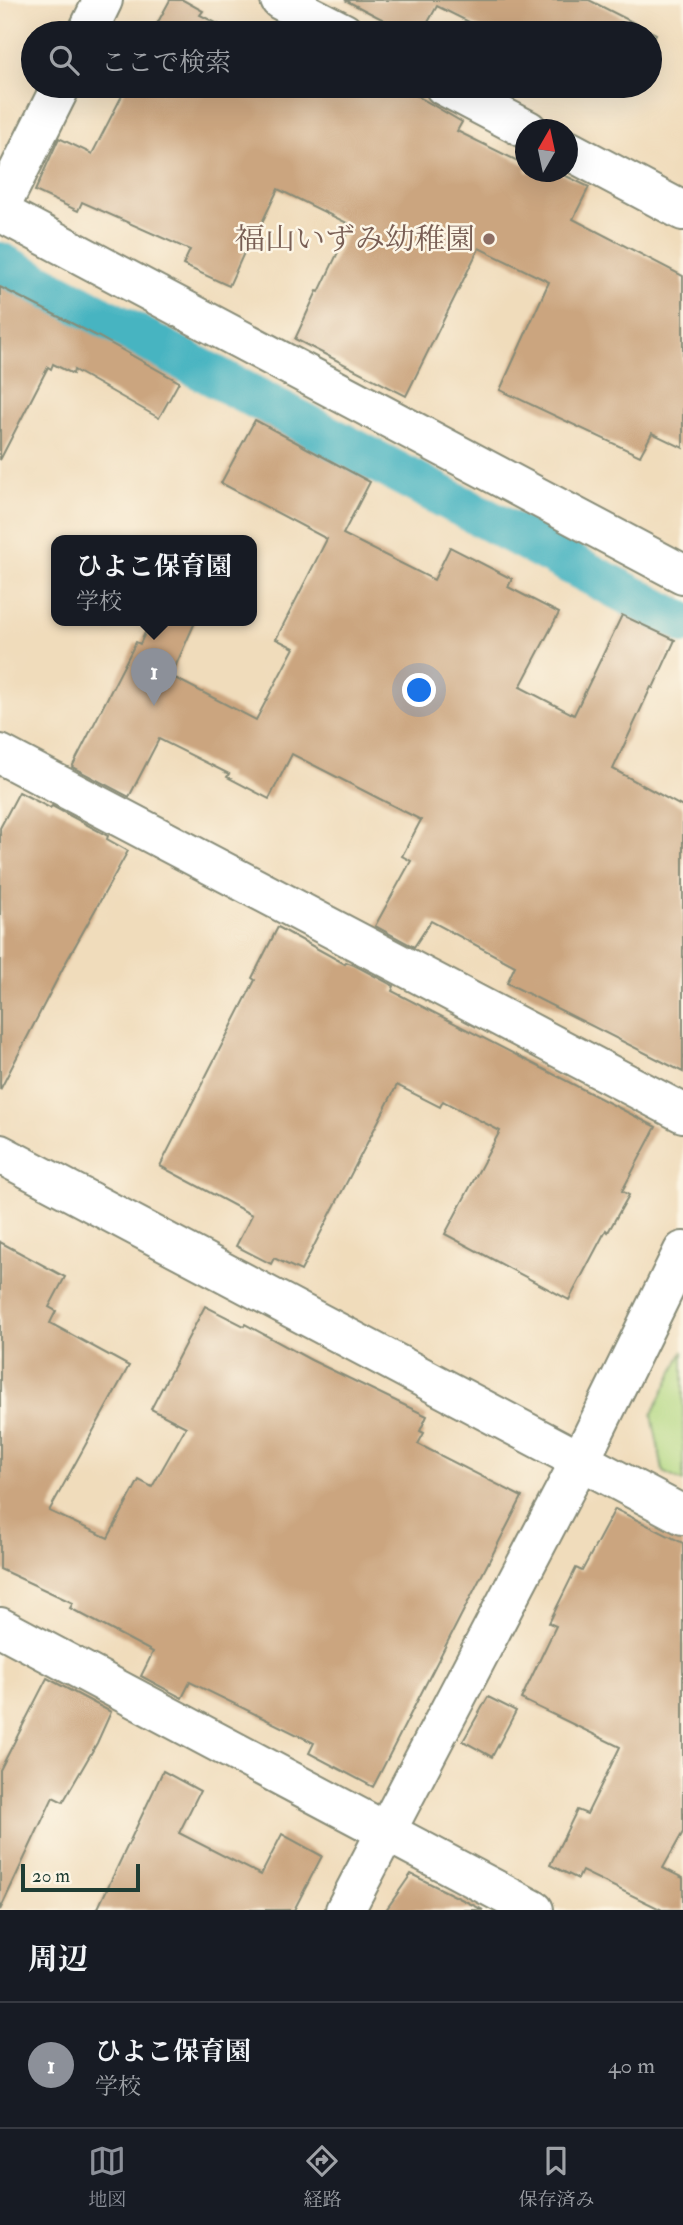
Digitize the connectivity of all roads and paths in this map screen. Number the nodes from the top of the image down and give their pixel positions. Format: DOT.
graph roads {
  1 [pos="103,0"];
  2 [pos="280,0"];
  3 [pos="93,21"];
  4 [pos="321,21"];
  5 [pos="55,98"];
  6 [pos="467,98"];
  7 [pos="515,123"];
  8 [pos="578,155"];
  9 [pos="0,210"];
  10 [pos="683,211"];
  11 [pos="683,574"];
  12 [pos="0,754"];
  13 [pos="683,1113"];
  14 [pos="0,1154"];
  15 [pos="683,1251"];
  16 [pos="580,1461"];
  17 [pos="683,1516"];
  18 [pos="0,1628"];
  19 [pos="385,1832"];
  20 [pos="345,1910"];
  21 [pos="534,1910"];
  1 -- 3 [label="street"];
  2 -- 4 [label="street"];
  5 -- 9 [label="street"];
  6 -- 7 [label="street"];
  8 -- 10 [label="street"];
  9 -- 11 [label="street"];
  12 -- 13 [label="street"];
  14 -- 16 [label="street"];
  15 -- 16 [label="street"];
  16 -- 17 [label="street"];
  16 -- 19 [label="street"];
  18 -- 19 [label="street"];
  19 -- 20 [label="street"];
  19 -- 21 [label="street"];
}
